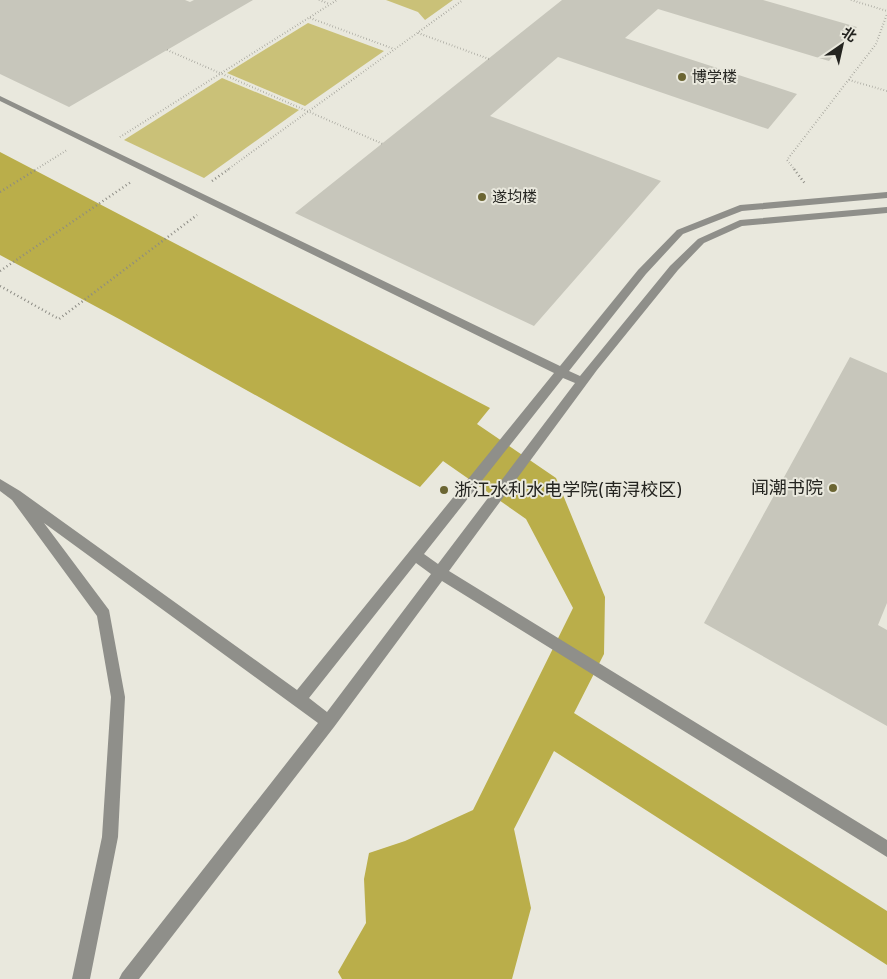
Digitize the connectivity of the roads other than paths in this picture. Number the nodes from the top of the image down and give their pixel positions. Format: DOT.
graph roads {
  1 [pos="0,98"];
  2 [pos="887,195"];
  3 [pos="887,210"];
  4 [pos="561,372"];
  5 [pos="582,382"];
  6 [pos="0,484"];
  7 [pos="16,495"];
  8 [pos="415,555"];
  9 [pos="440,573"];
  10 [pos="298,700"];
  11 [pos="329,722"];
  12 [pos="887,849"];
  13 [pos="81,979"];
  14 [pos="128,979"];
  1 -- 4 [label="street"];
  2 -- 4 [label="street"];
  3 -- 5 [label="street"];
  4 -- 5 [label="street"];
  4 -- 8 [label="street"];
  5 -- 9 [label="street"];
  6 -- 7 [label="street"];
  7 -- 10 [label="street"];
  7 -- 13 [label="street"];
  8 -- 9 [label="street"];
  8 -- 10 [label="street"];
  9 -- 11 [label="street"];
  9 -- 12 [label="street"];
  10 -- 11 [label="street"];
  11 -- 14 [label="street"];
}
